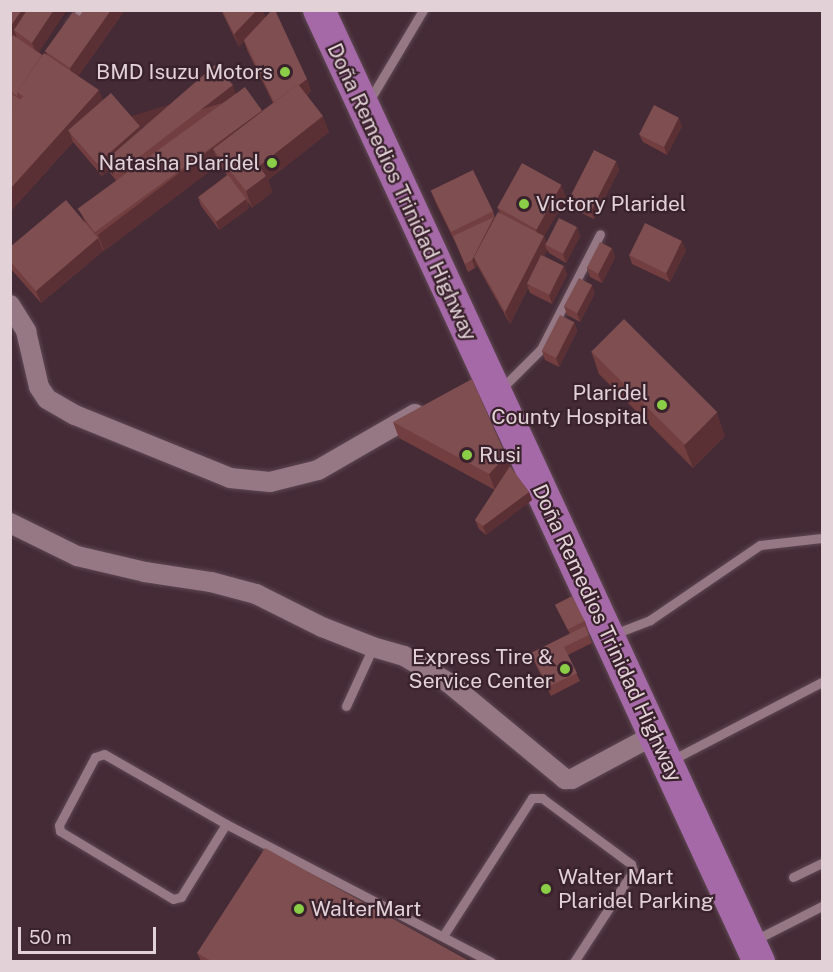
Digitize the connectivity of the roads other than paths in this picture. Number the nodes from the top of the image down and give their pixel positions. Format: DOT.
graph roads {
  1 [pos="82,10"];
  2 [pos="319,10"];
  3 [pos="423,10"];
  4 [pos="62,34"];
  5 [pos="364,110"];
  6 [pos="600,234"];
  7 [pos="10,305"];
  8 [pos="483,385"];
  9 [pos="431,406"];
  10 [pos="10,523"];
  11 [pos="822,538"];
  12 [pos="608,637"];
  13 [pos="373,647"];
  14 [pos="822,682"];
  15 [pos="346,706"];
  16 [pos="661,748"];
  17 [pos="226,824"];
  18 [pos="822,863"];
  19 [pos="793,877"];
  20 [pos="822,906"];
  21 [pos="443,936"];
  22 [pos="754,952"];
  23 [pos="491,962"];
  24 [pos="574,962"];
  1 -- 4 [label="lane"];
  2 -- 5 [label="highway, Doña Remedios Trinidad Highway"];
  3 -- 5 [label="lane"];
  5 -- 8 [label="highway, Doña Remedios Trinidad Highway"];
  6 -- 8 [label="lane"];
  7 -- 9 [label="street"];
  8 -- 12 [label="highway, Doña Remedios Trinidad Highway"];
  10 -- 13 [label="street"];
  11 -- 12 [label="lane"];
  12 -- 16 [label="highway, Doña Remedios Trinidad Highway"];
  13 -- 15 [label="lane"];
  13 -- 16 [label="street"];
  14 -- 16 [label="lane"];
  16 -- 22 [label="highway, Doña Remedios Trinidad Highway"];
  17 -- 17 [label="lane"];
  17 -- 21 [label="lane"];
  18 -- 19 [label="lane"];
  20 -- 22 [label="lane"];
  21 -- 23 [label="lane"];
  21 -- 24 [label="lane"];
}
